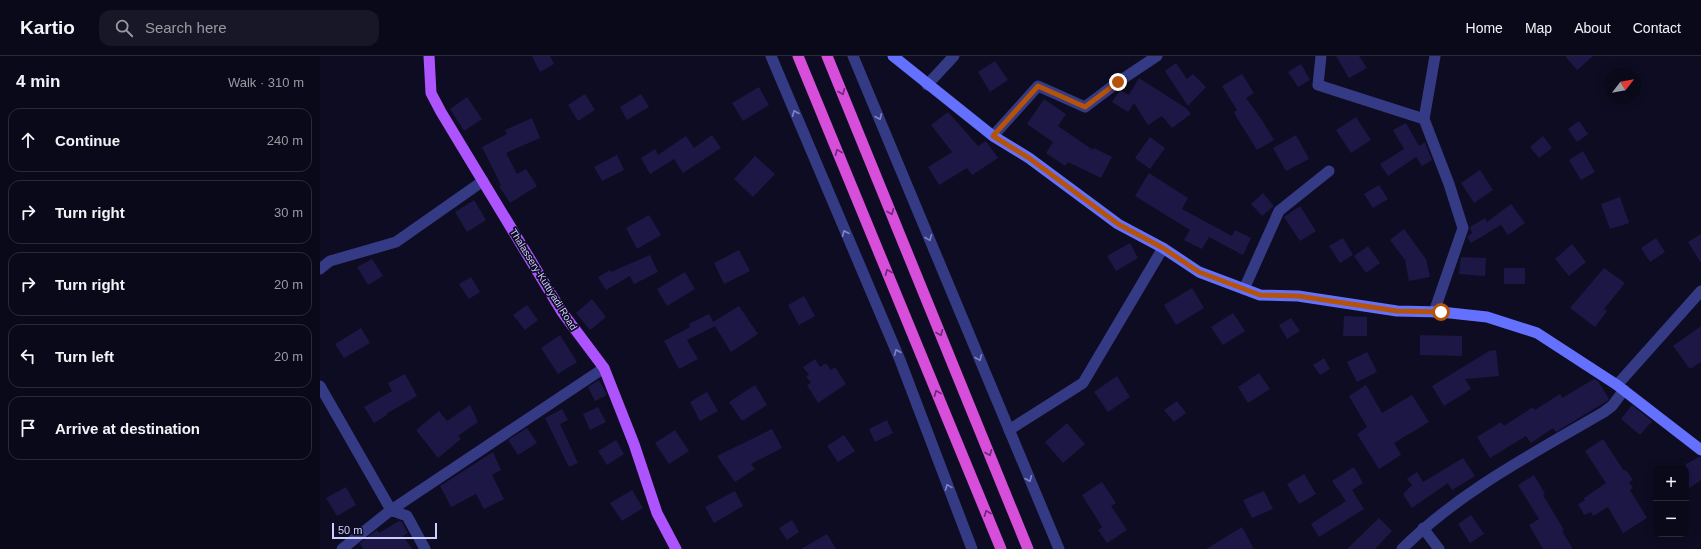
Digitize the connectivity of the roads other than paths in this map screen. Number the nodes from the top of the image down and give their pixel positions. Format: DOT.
graph roads {
  1 [pos="429,56"];
  2 [pos="771,56"];
  3 [pos="798,56"];
  4 [pos="827,56"];
  5 [pos="853,56"];
  6 [pos="893,56"];
  7 [pos="954,56"];
  8 [pos="1157,56"];
  9 [pos="1322,56"];
  10 [pos="1435,56"];
  11 [pos="927,85"];
  12 [pos="1424,119"];
  13 [pos="993,136"];
  14 [pos="1330,170"];
  15 [pos="483,181"];
  16 [pos="1163,248"];
  17 [pos="320,269"];
  18 [pos="1244,289"];
  19 [pos="1701,290"];
  20 [pos="1434,312"];
  21 [pos="604,368"];
  22 [pos="320,386"];
  23 [pos="1620,387"];
  24 [pos="1008,430"];
  25 [pos="1701,450"];
  26 [pos="391,510"];
  27 [pos="1423,528"];
  28 [pos="342,549"];
  29 [pos="425,549"];
  30 [pos="676,549"];
  31 [pos="972,549"];
  32 [pos="1001,549"];
  33 [pos="1028,549"];
  34 [pos="1059,549"];
  35 [pos="1402,549"];
  36 [pos="1439,549"];
  1 -- 15 [label="main road, Thalassery-Kuttiyadi Road"];
  31 -- 2 [label="street, one-way"];
  32 -- 3 [label="highway, one-way"];
  4 -- 33 [label="highway, one-way"];
  5 -- 24 [label="street, one-way"];
  6 -- 11 [label="main road"];
  7 -- 11 [label="street"];
  8 -- 13 [label="street"];
  9 -- 12 [label="street"];
  10 -- 12 [label="street"];
  11 -- 13 [label="main road"];
  12 -- 20 [label="street"];
  13 -- 16 [label="main road"];
  14 -- 18 [label="street"];
  15 -- 17 [label="street"];
  15 -- 21 [label="main road, Thalassery-Kuttiyadi Road"];
  16 -- 18 [label="main road"];
  16 -- 24 [label="street"];
  18 -- 20 [label="main road"];
  19 -- 23 [label="street"];
  20 -- 23 [label="main road"];
  21 -- 26 [label="street"];
  21 -- 30 [label="main road, Thalassery-Kuttiyadi Road"];
  22 -- 26 [label="street"];
  23 -- 25 [label="main road"];
  23 -- 27 [label="street"];
  24 -- 34 [label="street, one-way"];
  26 -- 28 [label="street"];
  26 -- 29 [label="street"];
  27 -- 35 [label="street"];
  27 -- 36 [label="street"];
}
